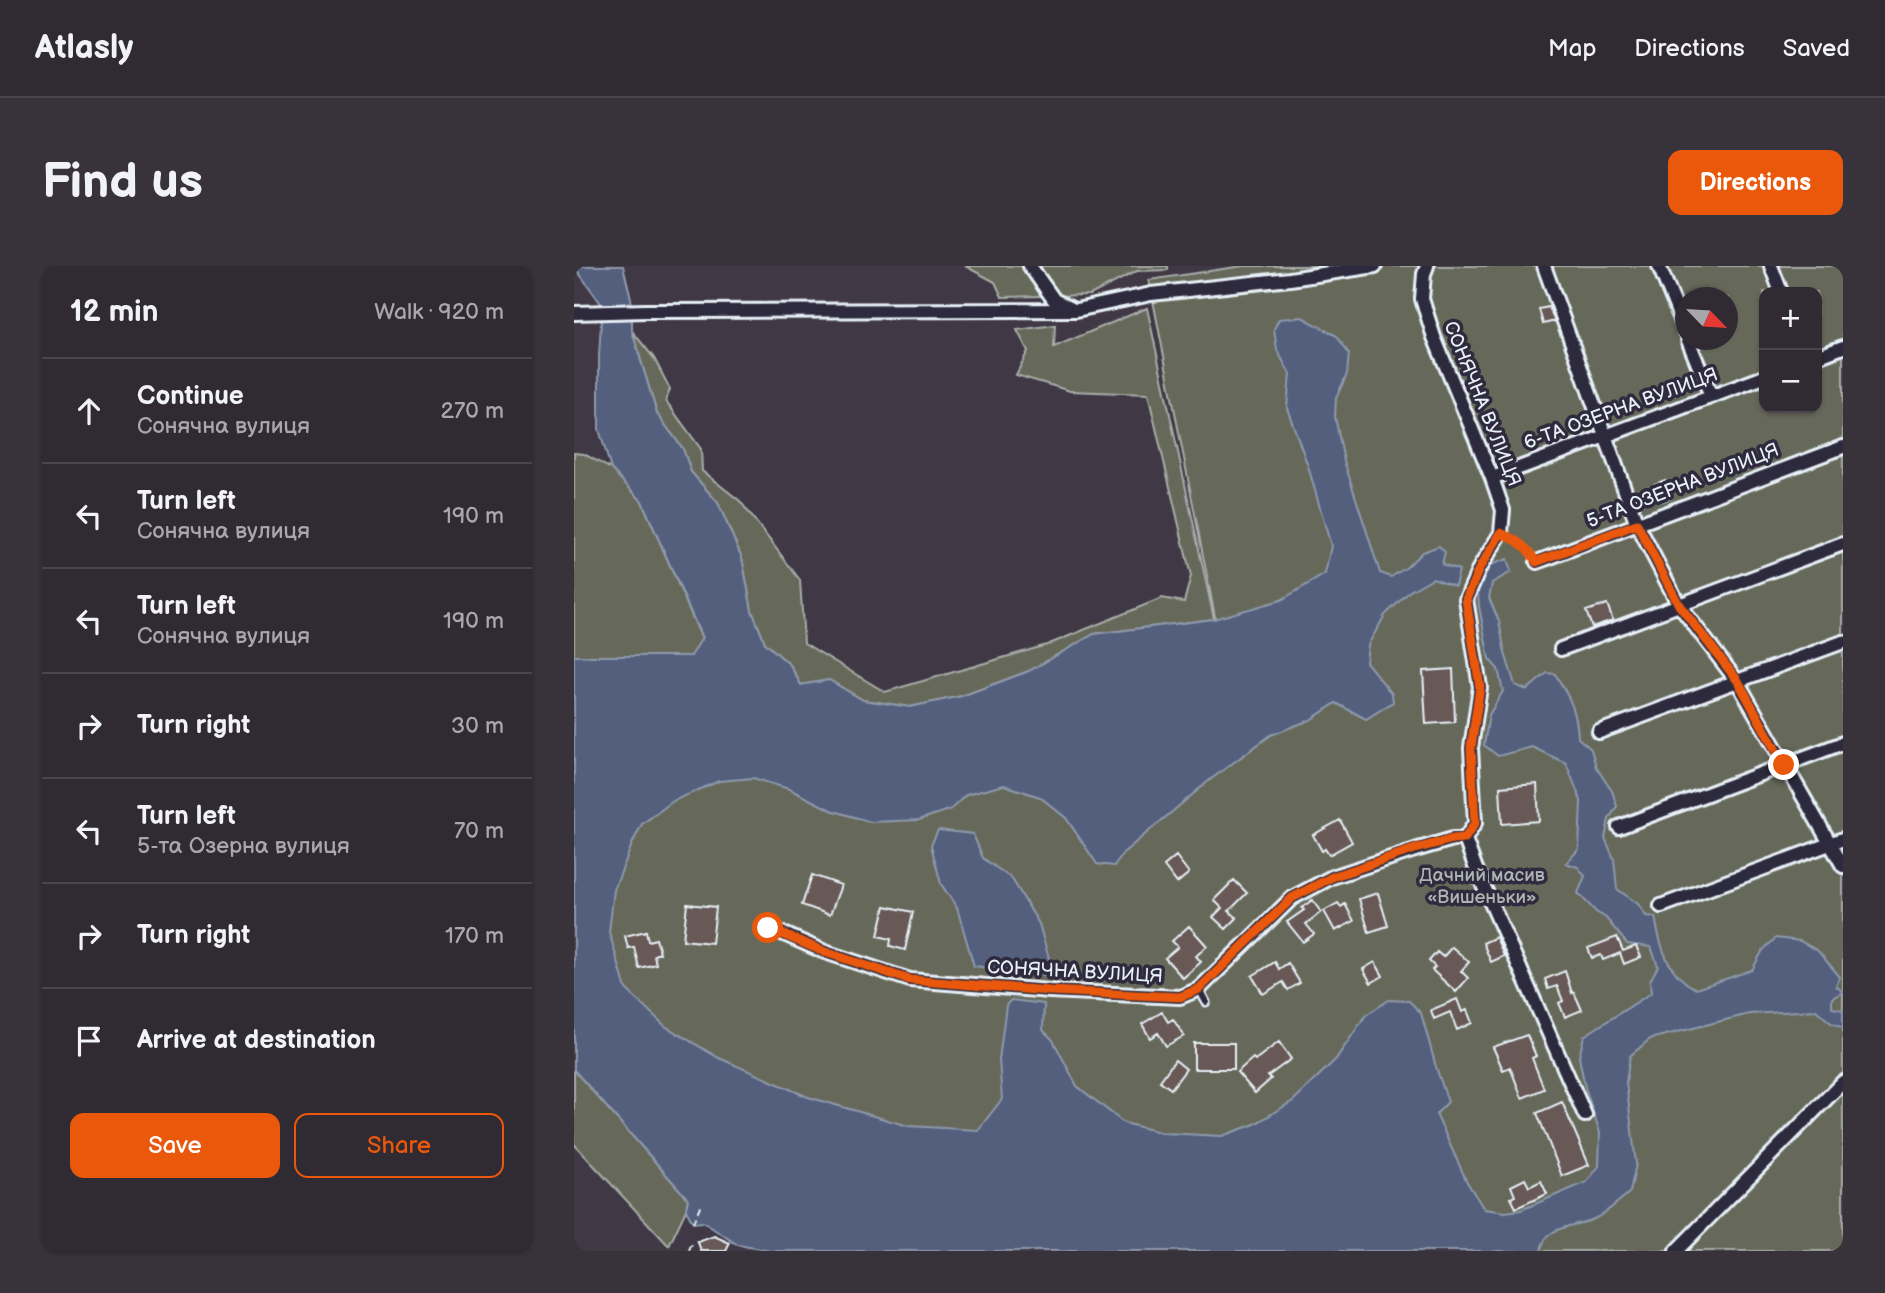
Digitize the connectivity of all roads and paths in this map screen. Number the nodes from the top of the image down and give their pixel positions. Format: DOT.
graph roads {
  1 [pos="1030,266"];
  2 [pos="1375,266"];
  3 [pos="1427,266"];
  4 [pos="1544,266"];
  5 [pos="1659,266"];
  6 [pos="1771,266"];
  7 [pos="1779,287"];
  8 [pos="1675,307"];
  9 [pos="1076,310"];
  10 [pos="574,313"];
  11 [pos="1843,347"];
  12 [pos="1692,350"];
  13 [pos="1822,355"];
  14 [pos="1759,379"];
  15 [pos="1711,396"];
  16 [pos="1605,435"];
  17 [pos="1843,447"];
  18 [pos="1492,478"];
  19 [pos="1637,524"];
  20 [pos="1501,533"];
  21 [pos="1843,544"];
  22 [pos="1536,562"];
  23 [pos="1679,605"];
  24 [pos="1843,642"];
  25 [pos="1561,649"];
  26 [pos="1738,681"];
  27 [pos="1599,732"];
  28 [pos="1843,743"];
  29 [pos="1784,765"];
  30 [pos="1619,827"];
  31 [pos="1465,838"];
  32 [pos="1843,839"];
  33 [pos="1830,844"];
  34 [pos="1843,866"];
  35 [pos="1661,906"];
  36 [pos="768,928"];
  37 [pos="1199,989"];
  38 [pos="1206,1002"];
  39 [pos="1843,1082"];
  40 [pos="1585,1115"];
  41 [pos="700,1206"];
  42 [pos="693,1223"];
  43 [pos="698,1242"];
  44 [pos="689,1251"];
  45 [pos="1676,1251"];
  1 -- 9 [label="street"];
  2 -- 9 [label="street"];
  3 -- 18 [label="street, СОНЯЧНА ВУЛИЦЯ"];
  4 -- 16 [label="street"];
  5 -- 8 [label="street"];
  6 -- 7 [label="street"];
  9 -- 10 [label="street"];
  11 -- 13 [label="street"];
  12 -- 15 [label="street"];
  14 -- 15 [label="street, 6-ТА ОЗЕРНА ВУЛИЦЯ"];
  15 -- 16 [label="street, 6-ТА ОЗЕРНА ВУЛИЦЯ"];
  16 -- 18 [label="street, 6-ТА ОЗЕРНА ВУЛИЦЯ"];
  16 -- 19 [label="street"];
  17 -- 19 [label="street, 5-ТА ОЗЕРНА ВУЛИЦЯ"];
  18 -- 20 [label="street, СОНЯЧНА ВУЛИЦЯ"];
  19 -- 22 [label="street, 5-ТА ОЗЕРНА ВУЛИЦЯ"];
  19 -- 23 [label="street"];
  20 -- 22 [label="path"];
  20 -- 31 [label="street"];
  21 -- 23 [label="street"];
  23 -- 25 [label="street"];
  23 -- 26 [label="street"];
  24 -- 26 [label="street"];
  26 -- 27 [label="street"];
  26 -- 29 [label="street"];
  28 -- 29 [label="street"];
  29 -- 30 [label="street"];
  29 -- 33 [label="street"];
  31 -- 37 [label="street"];
  31 -- 40 [label="street"];
  32 -- 33 [label="street"];
  33 -- 34 [label="street"];
  33 -- 35 [label="street"];
  36 -- 37 [label="street, СОНЯЧНА ВУЛИЦЯ"];
  37 -- 38 [label="lane"];
  39 -- 45 [label="street"];
  41 -- 42 [label="path"];
  43 -- 44 [label="path"];
}
